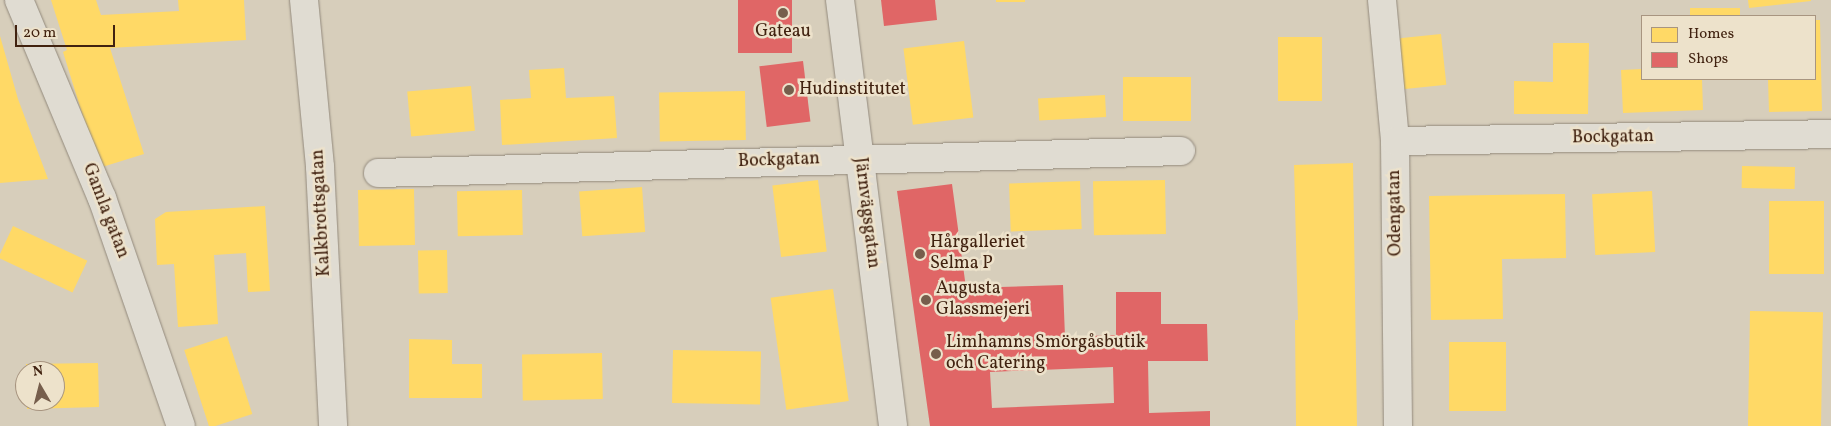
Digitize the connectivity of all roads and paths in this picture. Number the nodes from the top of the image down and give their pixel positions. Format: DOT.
graph roads {
  1 [pos="19,0"];
  2 [pos="304,0"];
  3 [pos="840,0"];
  4 [pos="1382,0"];
  5 [pos="1831,134"];
  6 [pos="1395,141"];
  7 [pos="1181,151"];
  8 [pos="860,159"];
  9 [pos="378,173"];
  10 [pos="181,426"];
  11 [pos="334,426"];
  12 [pos="892,426"];
  13 [pos="1398,426"];
  1 -- 10 [label="street, Gamla gatan"];
  2 -- 11 [label="street, Kalkbrottsgatan"];
  3 -- 8 [label="street, Järnvägsgatan"];
  4 -- 6 [label="street, Odengatan"];
  5 -- 6 [label="street, Bockgatan"];
  6 -- 13 [label="street, Odengatan"];
  7 -- 8 [label="street, Bockgatan"];
  8 -- 9 [label="street, Bockgatan"];
  8 -- 12 [label="street, Järnvägsgatan"];
}
